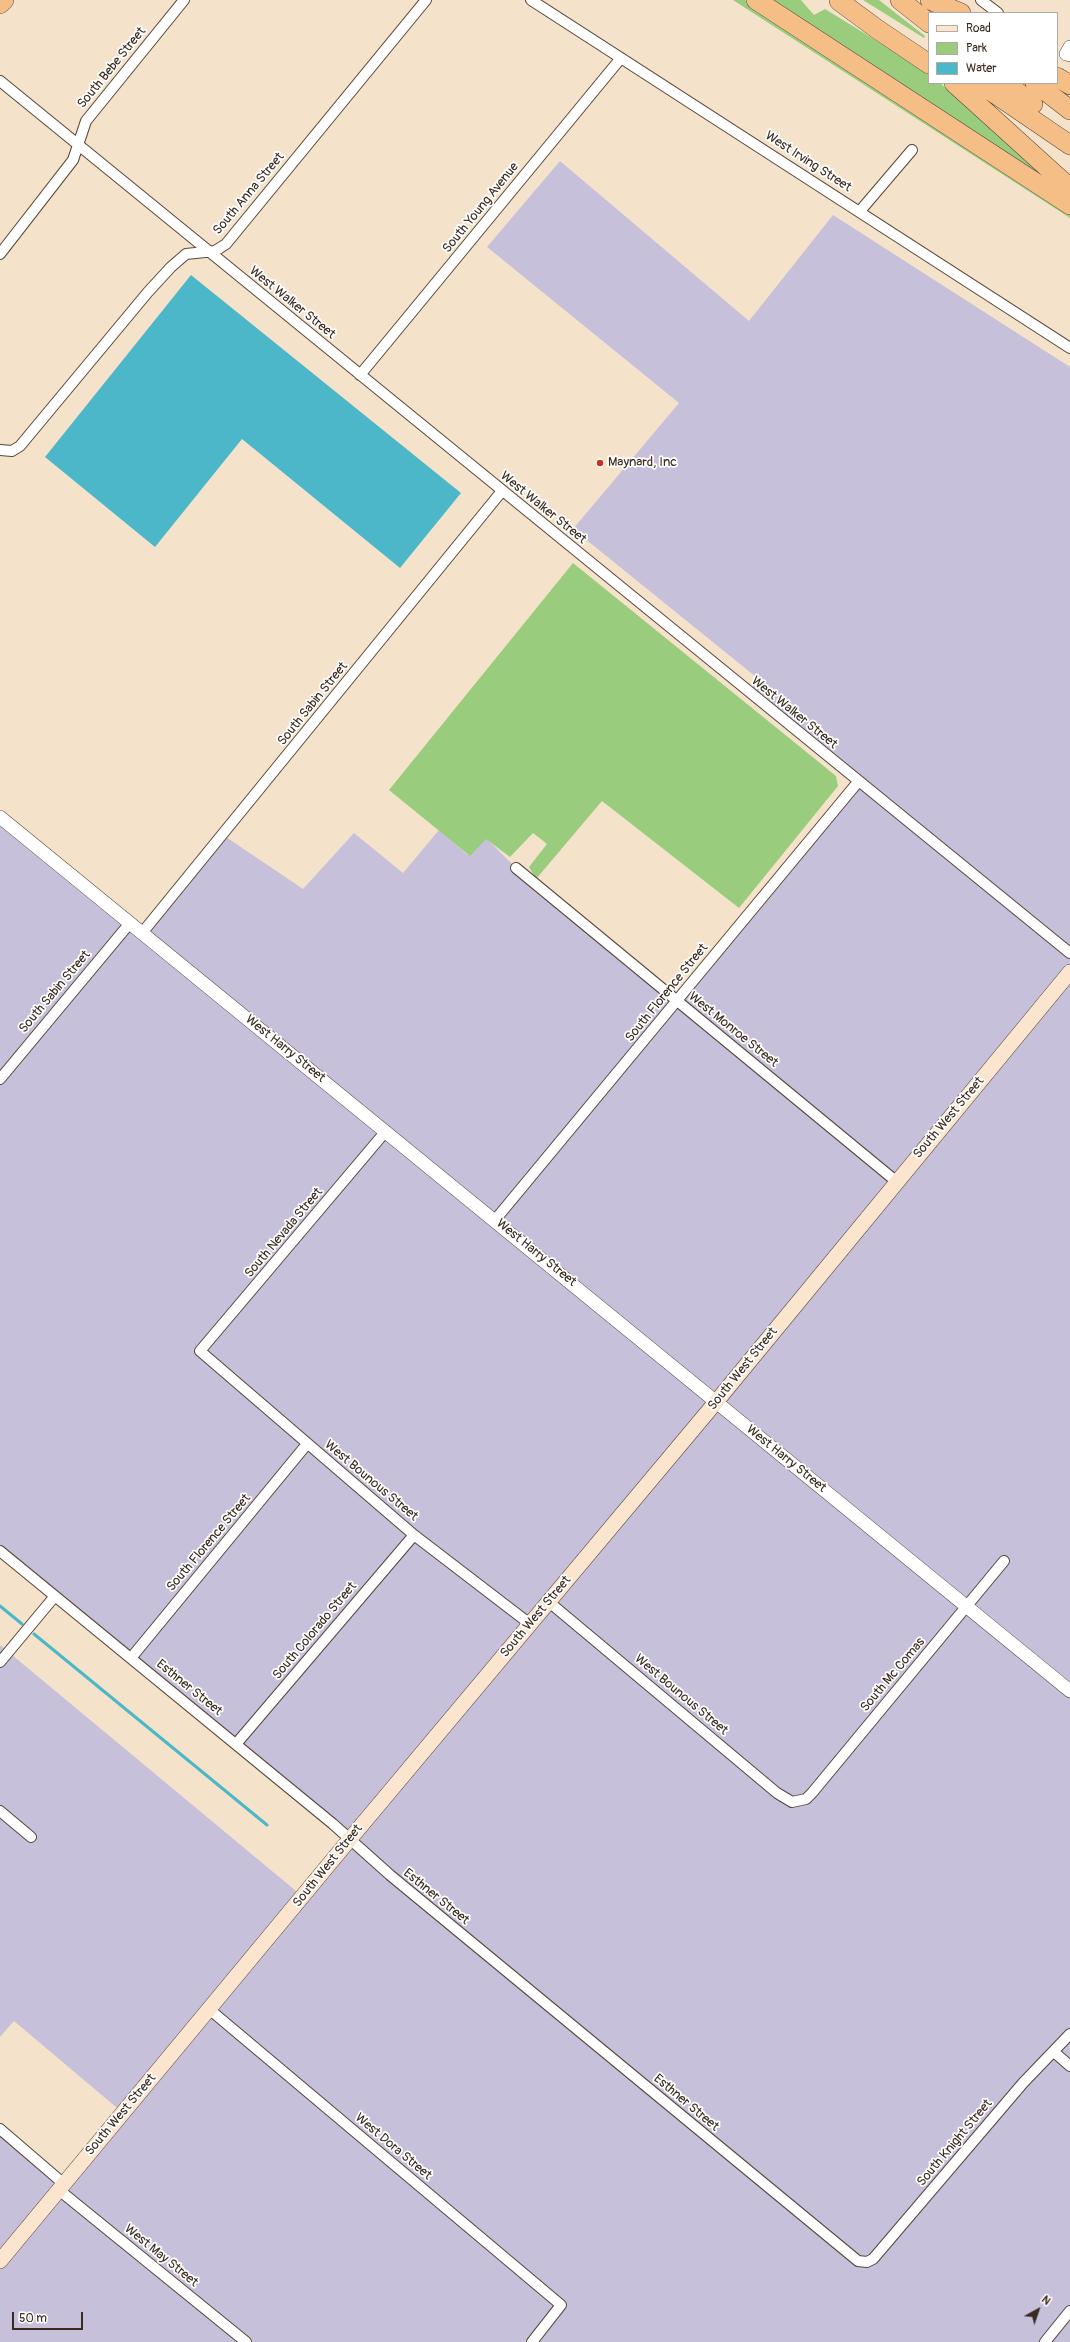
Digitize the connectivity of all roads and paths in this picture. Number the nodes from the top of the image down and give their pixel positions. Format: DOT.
graph roads {
  1 [pos="4,0"];
  2 [pos="184,0"];
  3 [pos="426,0"];
  4 [pos="531,0"];
  5 [pos="756,0"];
  6 [pos="838,0"];
  7 [pos="900,0"];
  8 [pos="930,0"];
  9 [pos="981,0"];
  10 [pos="0,4"];
  11 [pos="945,12"];
  12 [pos="959,12"];
  13 [pos="997,12"];
  14 [pos="862,15"];
  15 [pos="928,22"];
  16 [pos="928,51"];
  17 [pos="621,58"];
  18 [pos="928,63"];
  19 [pos="1058,77"];
  20 [pos="0,81"];
  21 [pos="955,84"];
  22 [pos="981,84"];
  23 [pos="1007,84"];
  24 [pos="1036,84"];
  25 [pos="1070,85"];
  26 [pos="1070,110"];
  27 [pos="1070,134"];
  28 [pos="1070,145"];
  29 [pos="79,146"];
  30 [pos="912,150"];
  31 [pos="1070,188"];
  32 [pos="1070,205"];
  33 [pos="860,211"];
  34 [pos="208,251"];
  35 [pos="0,254"];
  36 [pos="1070,348"];
  37 [pos="360,375"];
  38 [pos="0,450"];
  39 [pos="502,491"];
  40 [pos="858,782"];
  41 [pos="0,817"];
  42 [pos="516,868"];
  43 [pos="130,923"];
  44 [pos="142,933"];
  45 [pos="1070,953"];
  46 [pos="1070,972"];
  47 [pos="678,1001"];
  48 [pos="0,1078"];
  49 [pos="386,1131"];
  50 [pos="897,1182"];
  51 [pos="495,1220"];
  52 [pos="200,1351"];
  53 [pos="716,1402"];
  54 [pos="307,1444"];
  55 [pos="414,1535"];
  56 [pos="0,1551"];
  57 [pos="1004,1561"];
  58 [pos="55,1596"];
  59 [pos="549,1602"];
  60 [pos="967,1606"];
  61 [pos="530,1624"];
  62 [pos="131,1658"];
  63 [pos="0,1662"];
  64 [pos="1070,1691"];
  65 [pos="236,1744"];
  66 [pos="799,1800"];
  67 [pos="0,1811"];
  68 [pos="31,1837"];
  69 [pos="350,1839"];
  70 [pos="209,2009"];
  71 [pos="1070,2034"];
  72 [pos="1054,2052"];
  73 [pos="1070,2066"];
  74 [pos="0,2129"];
  75 [pos="62,2187"];
  76 [pos="0,2261"];
  77 [pos="858,2261"];
  78 [pos="1070,2311"];
  79 [pos="246,2342"];
  80 [pos="532,2342"];
  81 [pos="1045,2342"];
  1 -- 10 [label="highway"];
  2 -- 29 [label="street, South Bebe Street"];
  3 -- 34 [label="street, South Anna Street"];
  4 -- 17 [label="street, West Irving Street"];
  5 -- 32 [label="highway"];
  6 -- 14 [label="highway"];
  7 -- 15 [label="highway"];
  8 -- 11 [label="highway"];
  8 -- 12 [label="highway"];
  9 -- 13 [label="street"];
  14 -- 16 [label="highway"];
  14 -- 18 [label="highway"];
  17 -- 33 [label="street, West Irving Street"];
  17 -- 37 [label="street, South Young Avenue"];
  19 -- 25 [label="highway"];
  20 -- 29 [label="street, West Walker Street"];
  21 -- 31 [label="highway"];
  22 -- 28 [label="highway"];
  23 -- 27 [label="highway"];
  24 -- 26 [label="highway"];
  29 -- 34 [label="street, West Walker Street"];
  29 -- 35 [label="street, South Bebe Street"];
  30 -- 33 [label="street"];
  33 -- 36 [label="street, West Irving Street"];
  34 -- 37 [label="street, West Walker Street"];
  34 -- 38 [label="street, South Anna Street"];
  37 -- 39 [label="street, West Walker Street"];
  39 -- 40 [label="street, West Walker Street"];
  39 -- 44 [label="street, South Sabin Street"];
  40 -- 45 [label="street, West Walker Street"];
  40 -- 47 [label="street, South Florence Street"];
  41 -- 43 [label="street, West Harry Street"];
  42 -- 47 [label="street, West Monroe Street"];
  43 -- 44 [label="street, West Harry Street"];
  43 -- 48 [label="street, South Sabin Street"];
  44 -- 49 [label="street, West Harry Street"];
  46 -- 50 [label="main road, South West Street"];
  47 -- 50 [label="street, West Monroe Street"];
  47 -- 51 [label="street, South Florence Street"];
  49 -- 51 [label="street, West Harry Street"];
  49 -- 52 [label="street, South Nevada Street"];
  50 -- 53 [label="main road, South West Street"];
  51 -- 53 [label="street, West Harry Street"];
  52 -- 54 [label="street, West Bounous Street"];
  53 -- 59 [label="main road, South West Street"];
  53 -- 60 [label="street, West Harry Street"];
  54 -- 55 [label="street, West Bounous Street"];
  54 -- 62 [label="street, South Florence Street"];
  55 -- 61 [label="street, West Bounous Street"];
  55 -- 65 [label="street, South Colorado Street"];
  56 -- 58 [label="street, Esthner Street"];
  57 -- 60 [label="street, South Mc Comas"];
  58 -- 62 [label="street, Esthner Street"];
  58 -- 63 [label="street"];
  59 -- 61 [label="main road, South West Street"];
  59 -- 66 [label="street, West Bounous Street"];
  60 -- 64 [label="street, West Harry Street"];
  60 -- 66 [label="street, South Mc Comas"];
  61 -- 69 [label="main road, South West Street"];
  62 -- 65 [label="street, Esthner Street"];
  65 -- 69 [label="street, Esthner Street"];
  67 -- 68 [label="street"];
  69 -- 70 [label="main road, South West Street"];
  69 -- 77 [label="street, Esthner Street"];
  70 -- 75 [label="main road, South West Street"];
  70 -- 80 [label="street, West Dora Street"];
  71 -- 72 [label="street, South Knight Street"];
  72 -- 73 [label="street"];
  72 -- 77 [label="street, South Knight Street"];
  74 -- 75 [label="street, West May Street"];
  75 -- 76 [label="main road, South West Street"];
  75 -- 79 [label="street, West May Street"];
  78 -- 81 [label="street"];
}
